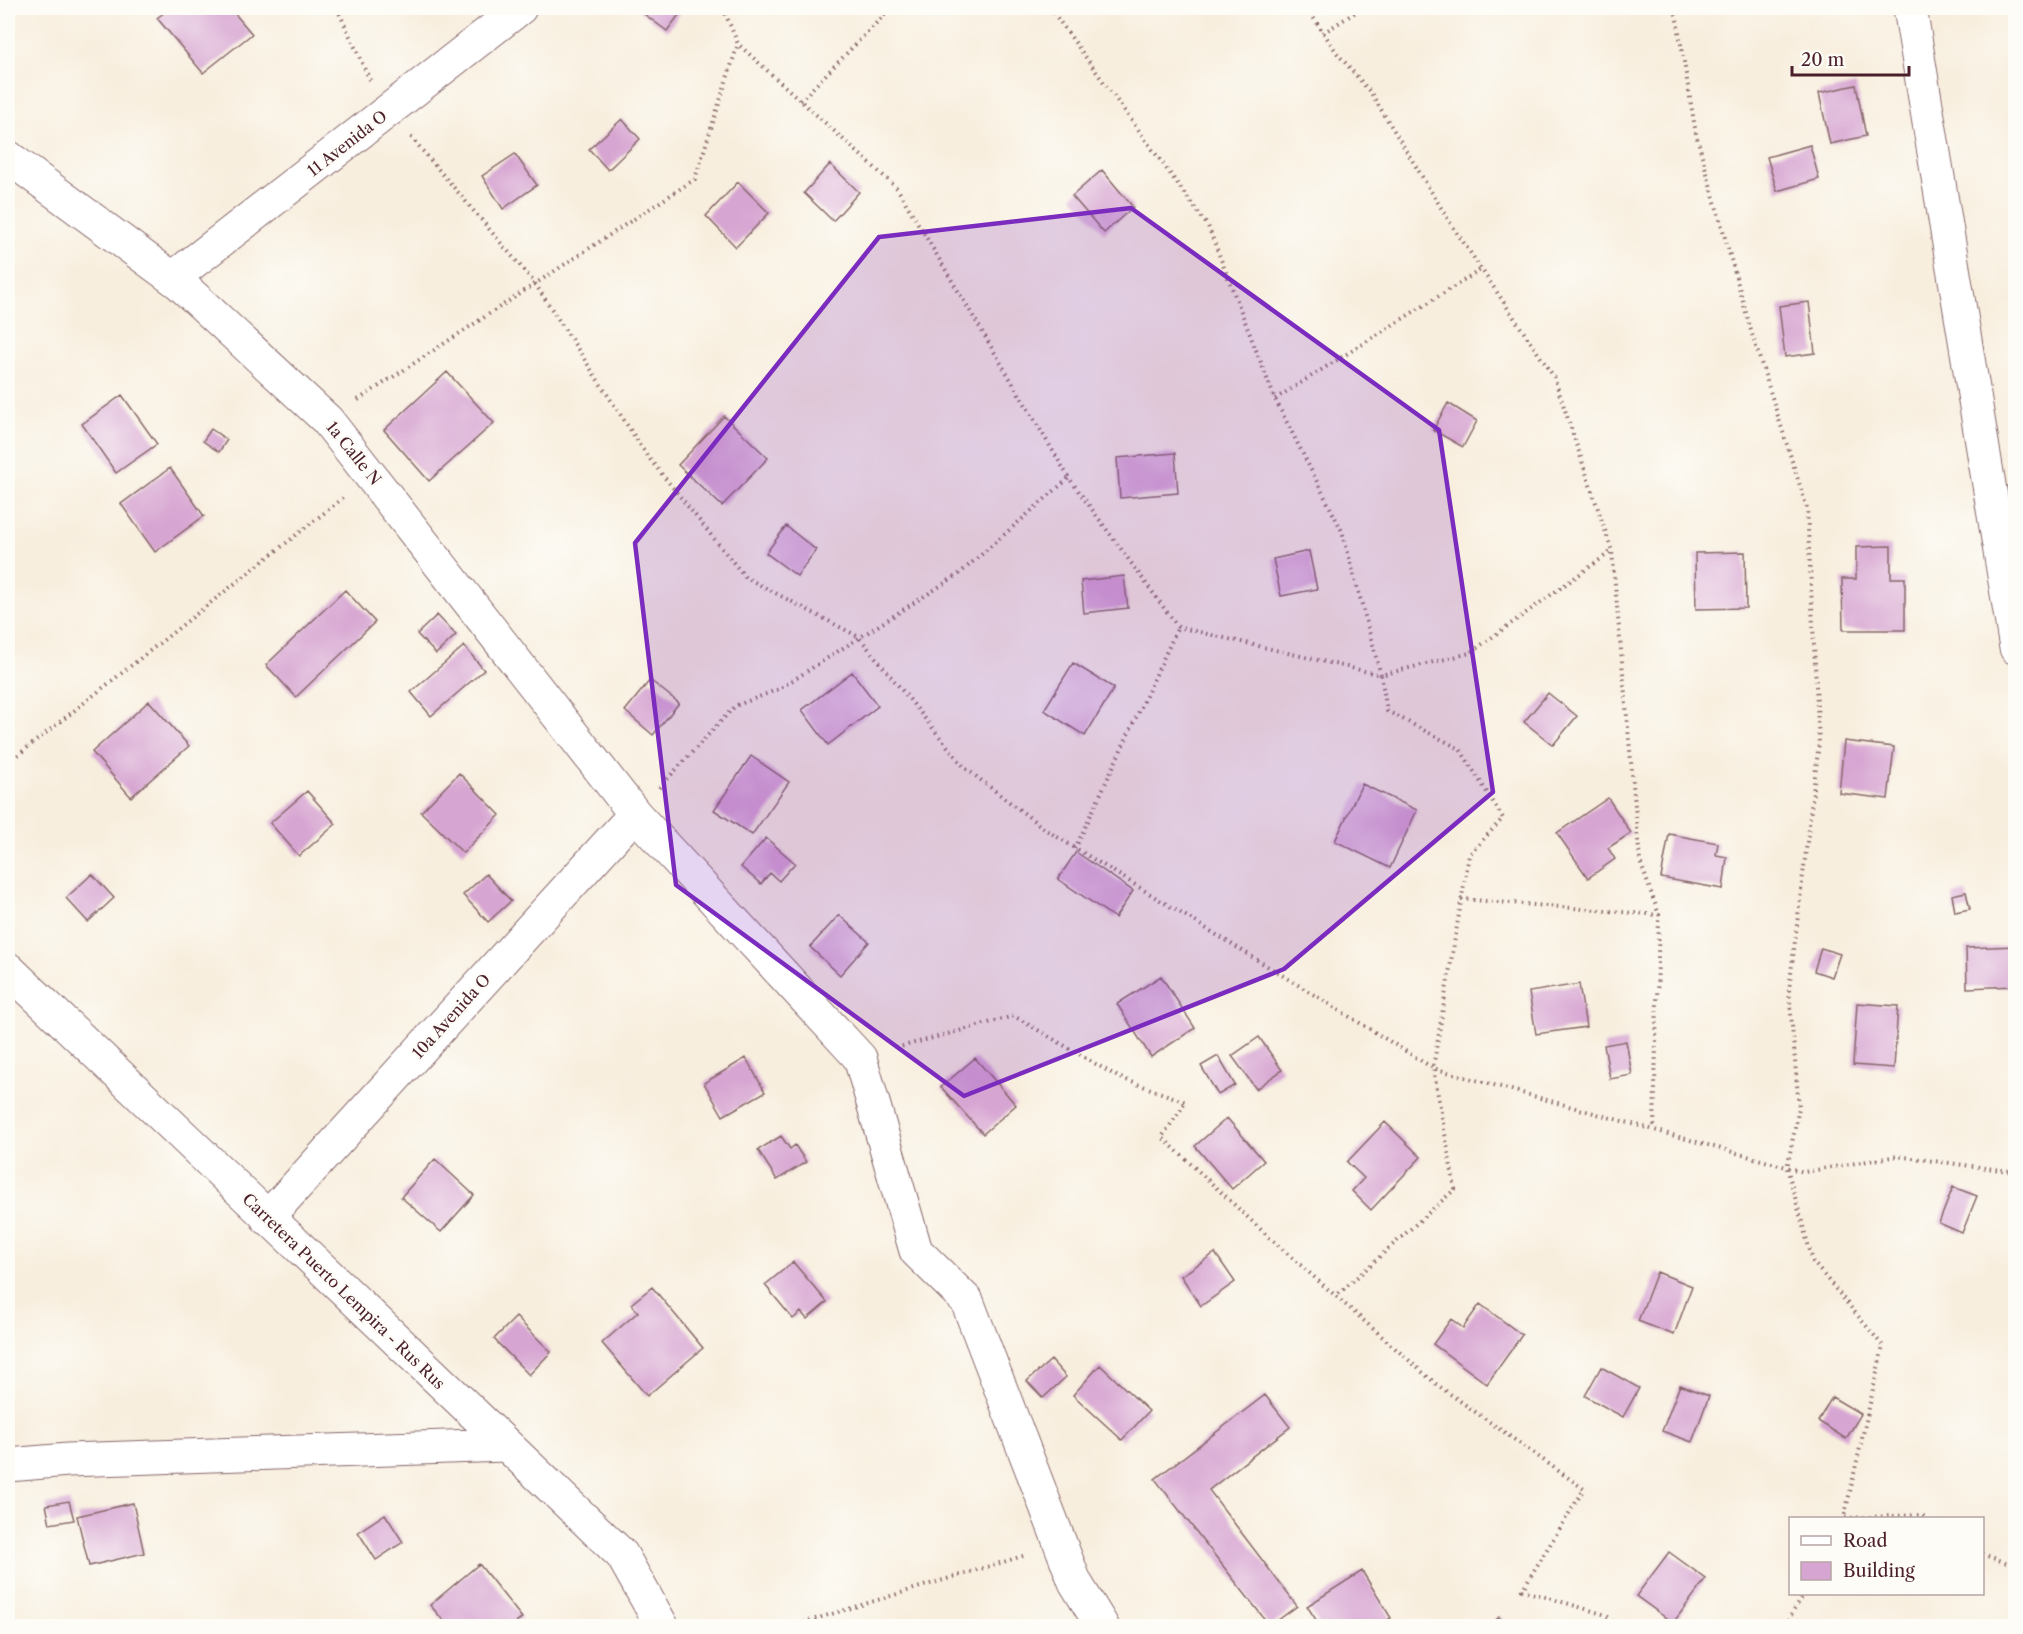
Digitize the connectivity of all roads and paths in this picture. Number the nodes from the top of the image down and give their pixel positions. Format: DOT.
graph roads {
  1 [pos="337,8"];
  2 [pos="520,8"];
  3 [pos="723,8"];
  4 [pos="891,8"];
  5 [pos="1050,8"];
  6 [pos="1307,8"];
  7 [pos="1362,8"];
  8 [pos="1675,8"];
  9 [pos="1910,8"];
  10 [pos="1323,33"];
  11 [pos="738,44"];
  12 [pos="800,101"];
  13 [pos="389,110"];
  14 [pos="8,157"];
  15 [pos="1482,269"];
  16 [pos="173,278"];
  17 [pos="534,282"];
  18 [pos="1275,399"];
  19 [pos="327,420"];
  20 [pos="372,475"];
  21 [pos="1069,478"];
  22 [pos="1612,551"];
  23 [pos="1178,627"];
  24 [pos="860,638"];
  25 [pos="2016,648"];
  26 [pos="1381,675"];
  27 [pos="8,763"];
  28 [pos="635,814"];
  29 [pos="1075,849"];
  30 [pos="1461,899"];
  31 [pos="1659,915"];
  32 [pos="8,969"];
  33 [pos="860,1058"];
  34 [pos="1433,1068"];
  35 [pos="1654,1130"];
  36 [pos="1787,1168"];
  37 [pos="2016,1172"];
  38 [pos="267,1218"];
  39 [pos="1336,1296"];
  40 [pos="506,1445"];
  41 [pos="8,1465"];
  42 [pos="1844,1517"];
  43 [pos="1870,1517"];
  44 [pos="1924,1517"];
  45 [pos="1061,1544"];
  46 [pos="1984,1554"];
  47 [pos="2016,1566"];
  48 [pos="1802,1595"];
  49 [pos="662,1626"];
  50 [pos="792,1626"];
  51 [pos="1102,1626"];
  52 [pos="1617,1626"];
  53 [pos="1785,1626"];
  1 -- 13 [label="path"];
  2 -- 13 [label="street, 11 Avenida O"];
  3 -- 11 [label="path"];
  4 -- 12 [label="path"];
  5 -- 18 [label="path"];
  6 -- 10 [label="path"];
  7 -- 10 [label="path"];
  8 -- 36 [label="path"];
  9 -- 25 [label="street"];
  10 -- 15 [label="path"];
  11 -- 12 [label="path"];
  11 -- 17 [label="path"];
  12 -- 21 [label="path"];
  13 -- 16 [label="street, 11 Avenida O"];
  13 -- 17 [label="path"];
  14 -- 16 [label="street, 1a Calle N"];
  15 -- 18 [label="path"];
  15 -- 22 [label="path"];
  16 -- 19 [label="street, 1a Calle N"];
  17 -- 19 [label="path"];
  17 -- 24 [label="path"];
  18 -- 26 [label="path"];
  19 -- 20 [label="street, 1a Calle N"];
  20 -- 27 [label="path"];
  20 -- 28 [label="street, 1a Calle N"];
  21 -- 23 [label="path"];
  21 -- 24 [label="path"];
  22 -- 26 [label="path"];
  22 -- 31 [label="path"];
  23 -- 26 [label="path"];
  23 -- 29 [label="path"];
  24 -- 28 [label="path"];
  24 -- 29 [label="path"];
  26 -- 30 [label="path"];
  28 -- 33 [label="street, 1a Calle N"];
  28 -- 38 [label="street, 10a Avenida O"];
  29 -- 34 [label="path"];
  30 -- 31 [label="path"];
  30 -- 34 [label="path"];
  31 -- 35 [label="path"];
  32 -- 38 [label="street, Carretera Puerto Lempira - Rus Rus"];
  33 -- 39 [label="path"];
  33 -- 45 [label="street"];
  34 -- 35 [label="path"];
  34 -- 39 [label="path"];
  35 -- 36 [label="path"];
  36 -- 37 [label="path"];
  36 -- 42 [label="path"];
  38 -- 40 [label="street, Carretera Puerto Lempira - Rus Rus"];
  39 -- 52 [label="path"];
  40 -- 41 [label="street"];
  40 -- 49 [label="street, Carretera Puerto Lempira - Rus Rus"];
  43 -- 44 [label="path"];
  45 -- 50 [label="path"];
  45 -- 51 [label="street"];
  46 -- 47 [label="path"];
  48 -- 53 [label="path"];
}
